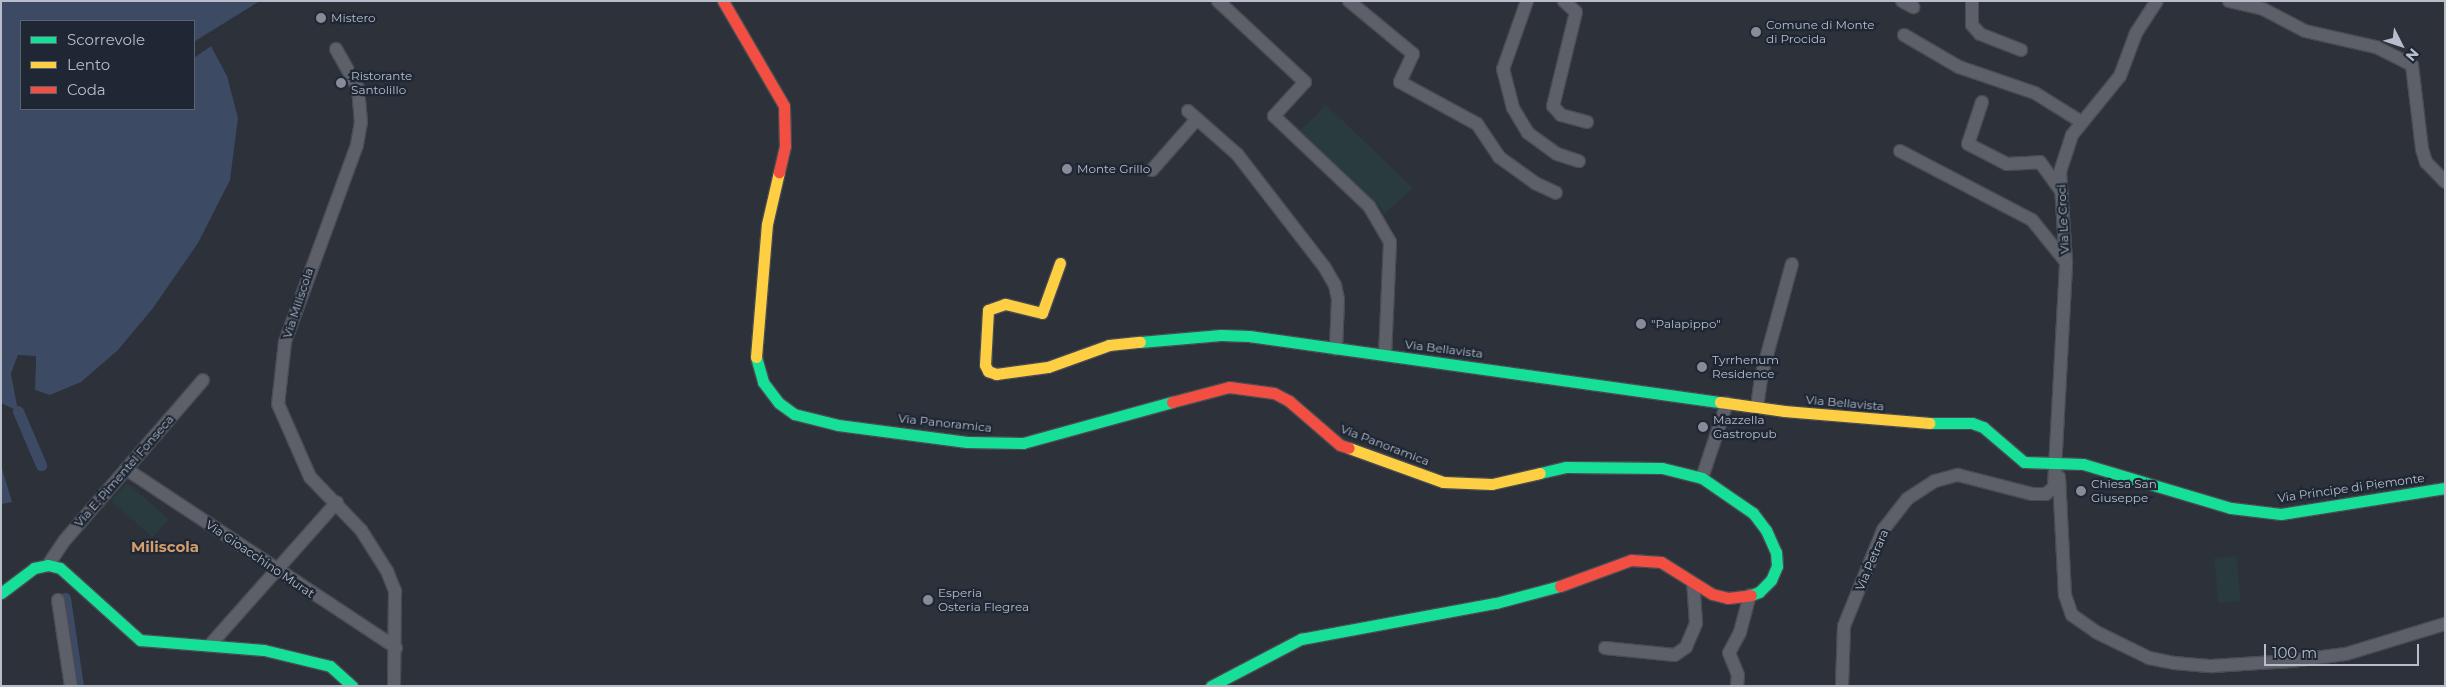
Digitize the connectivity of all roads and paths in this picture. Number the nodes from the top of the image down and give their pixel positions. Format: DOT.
graph roads {
  1 [pos="723,1"];
  2 [pos="1218,1"];
  3 [pos="1349,1"];
  4 [pos="1527,1"];
  5 [pos="1564,1"];
  6 [pos="1972,1"];
  7 [pos="2229,1"];
  8 [pos="2155,2"];
  9 [pos="1904,36"];
  10 [pos="336,49"];
  11 [pos="2021,50"];
  12 [pos="1982,102"];
  13 [pos="2080,121"];
  14 [pos="1587,122"];
  15 [pos="1900,151"];
  16 [pos="1579,162"];
  17 [pos="1152,170"];
  18 [pos="2445,182"];
  19 [pos="1556,192"];
  20 [pos="2062,192"];
  21 [pos="2066,262"];
  22 [pos="1060,263"];
  23 [pos="1792,264"];
  24 [pos="1336,349"];
  25 [pos="1385,355"];
  26 [pos="203,380"];
  27 [pos="1727,404"];
  28 [pos="1757,407"];
  29 [pos="2057,464"];
  30 [pos="126,469"];
  31 [pos="1702,478"];
  32 [pos="2445,488"];
  33 [pos="337,502"];
  34 [pos="48,565"];
  35 [pos="276,570"];
  36 [pos="1693,584"];
  37 [pos="1,594"];
  38 [pos="1750,595"];
  39 [pos="58,600"];
  40 [pos="2445,624"];
  41 [pos="210,645"];
  42 [pos="396,648"];
  43 [pos="1605,648"];
  44 [pos="71,686"];
  45 [pos="352,686"];
  46 [pos="394,686"];
  47 [pos="1211,686"];
  48 [pos="1737,686"];
  49 [pos="1842,686"];
  1 -- 31 [label="street, Via Panoramica"];
  2 -- 25 [label="street"];
  3 -- 19 [label="street"];
  4 -- 16 [label="street"];
  5 -- 14 [label="street"];
  6 -- 11 [label="street"];
  7 -- 18 [label="street"];
  8 -- 13 [label="street, Via Le Croci"];
  9 -- 13 [label="street"];
  10 -- 33 [label="street, Via Miliscola"];
  12 -- 20 [label="street"];
  13 -- 20 [label="street, Via Le Croci"];
  15 -- 21 [label="street"];
  17 -- 24 [label="street"];
  20 -- 21 [label="street, Via Le Croci"];
  21 -- 29 [label="street, Via Le Croci"];
  22 -- 24 [label="street, Via Bellavista"];
  23 -- 28 [label="street"];
  24 -- 25 [label="street, Via Bellavista"];
  25 -- 27 [label="street, Via Bellavista"];
  26 -- 30 [label="street, Via E. Pimentel Fonseca"];
  27 -- 28 [label="street, Via Bellavista"];
  27 -- 31 [label="street"];
  28 -- 29 [label="street, Via Bellavista"];
  29 -- 32 [label="street, Via Principe di Piemonte"];
  29 -- 40 [label="street"];
  29 -- 49 [label="street, Via Petrara"];
  30 -- 34 [label="street, Via E. Pimentel Fonseca"];
  30 -- 35 [label="street, Via Gioacchino Murat"];
  31 -- 38 [label="street, Via Panoramica"];
  33 -- 35 [label="street"];
  33 -- 42 [label="street, Via Miliscola"];
  34 -- 37 [label="street"];
  34 -- 41 [label="street"];
  35 -- 41 [label="street"];
  35 -- 42 [label="street, Via Gioacchino Murat"];
  36 -- 38 [label="street"];
  36 -- 43 [label="street"];
  36 -- 47 [label="street"];
  38 -- 48 [label="street"];
  39 -- 44 [label="street"];
  41 -- 45 [label="street"];
  42 -- 46 [label="street, Via Miliscola"];
}
